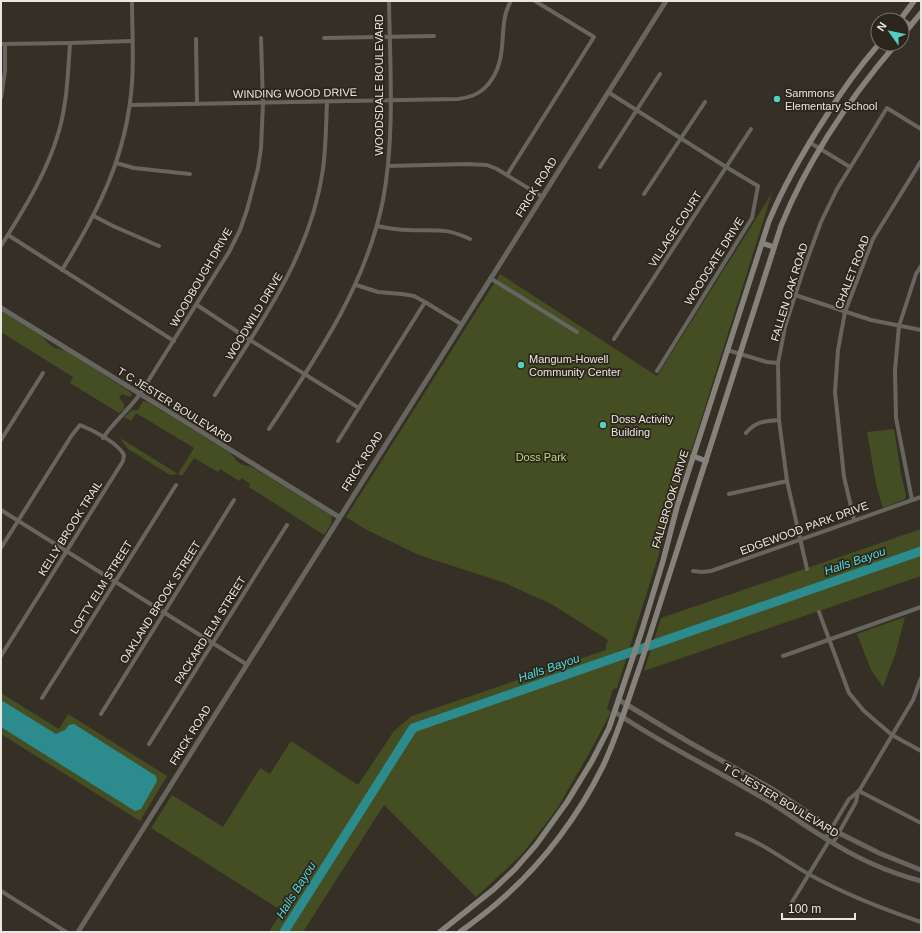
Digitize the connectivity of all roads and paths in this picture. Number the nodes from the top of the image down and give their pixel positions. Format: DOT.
graph roads {
  1 [pos="132,1"];
  2 [pos="389,1"];
  3 [pos="511,1"];
  4 [pos="534,1"];
  5 [pos="666,1"];
  6 [pos="914,1"];
  7 [pos="905,12"];
  8 [pos="921,13"];
  9 [pos="910,26"];
  10 [pos="389,36"];
  11 [pos="434,36"];
  12 [pos="261,38"];
  13 [pos="324,38"];
  14 [pos="196,39"];
  15 [pos="132,41"];
  16 [pos="3,44"];
  17 [pos="70,44"];
  18 [pos="872,52"];
  19 [pos="889,52"];
  20 [pos="660,74"];
  21 [pos="608,92"];
  22 [pos="1,98"];
  23 [pos="390,100"];
  24 [pos="327,102"];
  25 [pos="705,102"];
  26 [pos="263,103"];
  27 [pos="197,104"];
  28 [pos="130,105"];
  29 [pos="638,110"];
  30 [pos="751,129"];
  31 [pos="921,129"];
  32 [pos="680,138"];
  33 [pos="809,142"];
  34 [pos="820,148"];
  35 [pos="921,161"];
  36 [pos="116,163"];
  37 [pos="388,166"];
  38 [pos="600,166"];
  39 [pos="726,167"];
  40 [pos="850,167"];
  41 [pos="190,174"];
  42 [pos="507,175"];
  43 [pos="644,194"];
  44 [pos="541,196"];
  45 [pos="94,216"];
  46 [pos="377,226"];
  47 [pos="8,236"];
  48 [pos="470,239"];
  49 [pos="762,244"];
  50 [pos="1,246"];
  51 [pos="159,246"];
  52 [pos="774,248"];
  53 [pos="921,266"];
  54 [pos="62,270"];
  55 [pos="490,278"];
  56 [pos="356,285"];
  57 [pos="795,295"];
  58 [pos="425,302"];
  59 [pos="197,305"];
  60 [pos="1,308"];
  61 [pos="845,312"];
  62 [pos="461,324"];
  63 [pos="899,326"];
  64 [pos="921,330"];
  65 [pos="577,332"];
  66 [pos="614,339"];
  67 [pos="174,340"];
  68 [pos="250,340"];
  69 [pos="728,350"];
  70 [pos="740,353"];
  71 [pos="778,363"];
  72 [pos="657,370"];
  73 [pos="43,373"];
  74 [pos="305,374"];
  75 [pos="140,394"];
  76 [pos="215,395"];
  77 [pos="359,408"];
  78 [pos="779,420"];
  79 [pos="269,429"];
  80 [pos="746,433"];
  81 [pos="104,438"];
  82 [pos="1,440"];
  83 [pos="338,441"];
  84 [pos="694,456"];
  85 [pos="706,461"];
  86 [pos="787,481"];
  87 [pos="176,485"];
  88 [pos="729,494"];
  89 [pos="921,497"];
  90 [pos="234,500"];
  91 [pos="912,500"];
  92 [pos="1,510"];
  93 [pos="339,517"];
  94 [pos="854,519"];
  95 [pos="18,521"];
  96 [pos="287,525"];
  97 [pos="799,539"];
  98 [pos="1,548"];
  99 [pos="67,551"];
  100 [pos="663,561"];
  101 [pos="673,564"];
  102 [pos="807,569"];
  103 [pos="693,571"];
  104 [pos="115,582"];
  105 [pos="921,607"];
  106 [pos="165,612"];
  107 [pos="819,612"];
  108 [pos="829,640"];
  109 [pos="213,643"];
  110 [pos="1,656"];
  111 [pos="783,656"];
  112 [pos="246,664"];
  113 [pos="921,678"];
  114 [pos="42,698"];
  115 [pos="619,700"];
  116 [pos="627,705"];
  117 [pos="615,712"];
  118 [pos="101,714"];
  119 [pos="622,717"];
  120 [pos="892,735"];
  121 [pos="150,744"];
  122 [pos="921,751"];
  123 [pos="859,791"];
  124 [pos="921,823"];
  125 [pos="832,828"];
  126 [pos="839,833"];
  127 [pos="737,834"];
  128 [pos="829,841"];
  129 [pos="921,870"];
  130 [pos="809,874"];
  131 [pos="921,882"];
  132 [pos="1,891"];
  133 [pos="792,902"];
  134 [pos="921,922"];
  135 [pos="66,932"];
  136 [pos="78,932"];
  137 [pos="440,932"];
  138 [pos="460,932"];
  1 -- 15 [label="street"];
  2 -- 10 [label="street, WOODSDALE BOULEVARD"];
  3 -- 23 [label="street, WINDING WOOD DRIVE"];
  4 -- 42 [label="street"];
  5 -- 21 [label="street, FRICK ROAD"];
  6 -- 7 [label="main road"];
  8 -- 9 [label="main road"];
  10 -- 11 [label="street"];
  10 -- 13 [label="street"];
  10 -- 23 [label="street, WOODSDALE BOULEVARD"];
  12 -- 26 [label="street, WOODBOUGH DRIVE"];
  14 -- 27 [label="street"];
  15 -- 17 [label="street"];
  15 -- 28 [label="street"];
  16 -- 17 [label="street"];
  16 -- 22 [label="street"];
  17 -- 47 [label="street"];
  18 -- 33 [label="main road, FALLBROOK DRIVE"];
  19 -- 34 [label="main road, FALLBROOK DRIVE"];
  20 -- 29 [label="street"];
  21 -- 29 [label="street, WOODGATE DRIVE"];
  21 -- 44 [label="street, FRICK ROAD"];
  23 -- 24 [label="street, WINDING WOOD DRIVE"];
  23 -- 37 [label="street, WOODSDALE BOULEVARD"];
  24 -- 26 [label="street, WINDING WOOD DRIVE"];
  24 -- 68 [label="street, WOODWILD DRIVE"];
  25 -- 32 [label="street"];
  26 -- 27 [label="street, WINDING WOOD DRIVE"];
  26 -- 59 [label="street, WOODBOUGH DRIVE"];
  27 -- 28 [label="street, WINDING WOOD DRIVE"];
  28 -- 36 [label="street"];
  29 -- 32 [label="street, WOODGATE DRIVE"];
  29 -- 38 [label="street"];
  30 -- 39 [label="street, VILLAGE COURT"];
  31 -- 40 [label="street, FALLEN OAK ROAD"];
  32 -- 39 [label="street, WOODGATE DRIVE"];
  32 -- 43 [label="street"];
  33 -- 34 [label="street"];
  33 -- 49 [label="main road, FALLBROOK DRIVE"];
  34 -- 40 [label="street"];
  34 -- 52 [label="main road, FALLBROOK DRIVE"];
  35 -- 61 [label="street, CHALET ROAD"];
  36 -- 41 [label="street"];
  36 -- 45 [label="street"];
  37 -- 42 [label="street"];
  37 -- 46 [label="street, WOODSDALE BOULEVARD"];
  39 -- 66 [label="street, VILLAGE COURT"];
  39 -- 72 [label="street, WOODGATE DRIVE"];
  40 -- 57 [label="street, FALLEN OAK ROAD"];
  42 -- 44 [label="street"];
  44 -- 55 [label="street, FRICK ROAD"];
  45 -- 51 [label="street"];
  45 -- 54 [label="street"];
  46 -- 48 [label="street"];
  46 -- 56 [label="street, WOODSDALE BOULEVARD"];
  47 -- 50 [label="street"];
  47 -- 54 [label="street"];
  49 -- 52 [label="main road"];
  49 -- 69 [label="main road, FALLBROOK DRIVE"];
  52 -- 70 [label="main road, FALLBROOK DRIVE"];
  53 -- 63 [label="street"];
  54 -- 67 [label="street"];
  55 -- 62 [label="street, FRICK ROAD"];
  55 -- 65 [label="street"];
  56 -- 58 [label="street"];
  56 -- 74 [label="street, WOODSDALE BOULEVARD"];
  57 -- 61 [label="street"];
  57 -- 71 [label="street, FALLEN OAK ROAD"];
  58 -- 62 [label="street"];
  58 -- 77 [label="street"];
  59 -- 67 [label="street, WOODBOUGH DRIVE"];
  59 -- 68 [label="street"];
  60 -- 75 [label="street, T C JESTER BOULEVARD"];
  61 -- 63 [label="street"];
  61 -- 94 [label="street, CHALET ROAD"];
  62 -- 93 [label="street, FRICK ROAD"];
  63 -- 64 [label="street"];
  63 -- 91 [label="street"];
  67 -- 75 [label="street, WOODBOUGH DRIVE"];
  68 -- 74 [label="street"];
  68 -- 76 [label="street, WOODWILD DRIVE"];
  69 -- 70 [label="street"];
  69 -- 84 [label="main road, FALLBROOK DRIVE"];
  70 -- 71 [label="street"];
  70 -- 85 [label="main road, FALLBROOK DRIVE"];
  71 -- 78 [label="street, FALLEN OAK ROAD"];
  73 -- 82 [label="street"];
  74 -- 77 [label="street"];
  74 -- 79 [label="street, WOODSDALE BOULEVARD"];
  75 -- 81 [label="street, WOODBOUGH DRIVE"];
  75 -- 93 [label="street, T C JESTER BOULEVARD"];
  77 -- 83 [label="street"];
  78 -- 80 [label="street"];
  78 -- 86 [label="street, FALLEN OAK ROAD"];
  81 -- 95 [label="street, KELLY BROOK TRAIL"];
  81 -- 99 [label="street, KELLY BROOK TRAIL"];
  84 -- 85 [label="main road"];
  84 -- 100 [label="main road, FALLBROOK DRIVE"];
  85 -- 101 [label="main road, FALLBROOK DRIVE"];
  86 -- 88 [label="street"];
  86 -- 97 [label="street, FALLEN OAK ROAD"];
  87 -- 104 [label="street, LOFTY ELM STREET"];
  89 -- 91 [label="street, EDGEWOOD PARK DRIVE"];
  90 -- 106 [label="street, OAKLAND BROOK STREET"];
  91 -- 94 [label="street, EDGEWOOD PARK DRIVE"];
  92 -- 95 [label="street"];
  93 -- 112 [label="street, FRICK ROAD"];
  94 -- 97 [label="street, EDGEWOOD PARK DRIVE"];
  95 -- 98 [label="street"];
  95 -- 99 [label="street"];
  96 -- 109 [label="street, PACKARD ELM STREET"];
  97 -- 102 [label="street, FALLEN OAK ROAD"];
  97 -- 103 [label="street, EDGEWOOD PARK DRIVE"];
  99 -- 104 [label="street"];
  99 -- 110 [label="street, KELLY BROOK TRAIL"];
  100 -- 101 [label="main road"];
  100 -- 115 [label="main road, FALLBROOK DRIVE"];
  101 -- 116 [label="main road, FALLBROOK DRIVE"];
  104 -- 106 [label="street"];
  104 -- 114 [label="street, LOFTY ELM STREET"];
  105 -- 108 [label="street"];
  106 -- 109 [label="street"];
  106 -- 118 [label="street, OAKLAND BROOK STREET"];
  107 -- 108 [label="street"];
  108 -- 111 [label="street"];
  108 -- 120 [label="street"];
  109 -- 112 [label="street"];
  109 -- 121 [label="street, PACKARD ELM STREET"];
  112 -- 136 [label="street, FRICK ROAD"];
  113 -- 120 [label="street"];
  115 -- 116 [label="street, T C JESTER BOULEVARD"];
  115 -- 117 [label="main road, FALLBROOK DRIVE"];
  116 -- 119 [label="main road, FALLBROOK DRIVE"];
  116 -- 125 [label="street, T C JESTER BOULEVARD"];
  117 -- 119 [label="street, T C JESTER BOULEVARD"];
  117 -- 137 [label="main road, FALLBROOK DRIVE"];
  119 -- 128 [label="street, T C JESTER BOULEVARD"];
  119 -- 138 [label="main road, FALLBROOK DRIVE"];
  120 -- 122 [label="street"];
  120 -- 123 [label="street"];
  123 -- 124 [label="street"];
  123 -- 125 [label="street"];
  123 -- 126 [label="street"];
  125 -- 126 [label="street, T C JESTER BOULEVARD"];
  125 -- 128 [label="street"];
  126 -- 128 [label="street"];
  126 -- 129 [label="street, T C JESTER BOULEVARD"];
  127 -- 130 [label="street"];
  128 -- 130 [label="street"];
  128 -- 131 [label="street, T C JESTER BOULEVARD"];
  130 -- 133 [label="street"];
  130 -- 134 [label="street"];
  132 -- 135 [label="street"];
}
